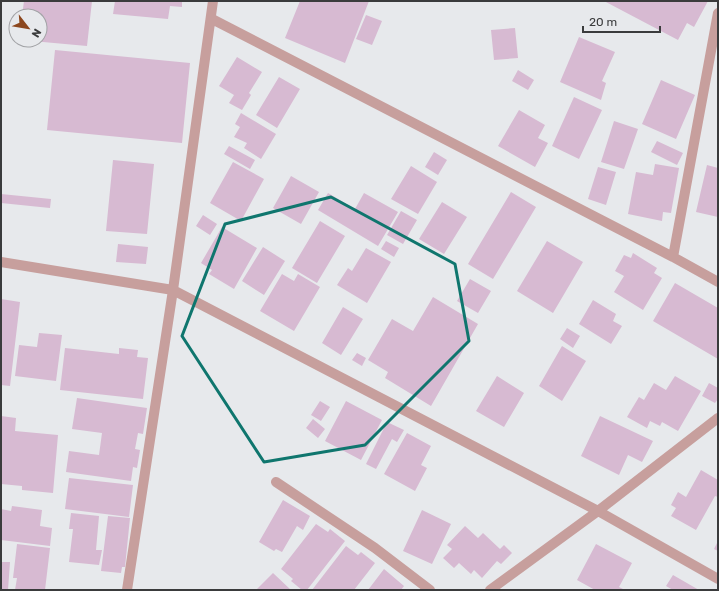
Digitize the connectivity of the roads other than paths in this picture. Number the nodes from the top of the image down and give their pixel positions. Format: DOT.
graph roads {
  1 [pos="213,1"];
  2 [pos="718,14"];
  3 [pos="212,20"];
  4 [pos="673,257"];
  5 [pos="1,262"];
  6 [pos="718,282"];
  7 [pos="173,290"];
  8 [pos="718,418"];
  9 [pos="276,482"];
  10 [pos="598,511"];
  11 [pos="718,579"];
  12 [pos="127,590"];
  13 [pos="430,590"];
  14 [pos="490,590"];
  1 -- 3 [label="street"];
  2 -- 4 [label="street"];
  3 -- 4 [label="street"];
  3 -- 7 [label="street"];
  4 -- 6 [label="street"];
  5 -- 7 [label="street"];
  7 -- 10 [label="street"];
  7 -- 12 [label="street"];
  8 -- 10 [label="street"];
  9 -- 13 [label="street"];
  10 -- 11 [label="street"];
  10 -- 14 [label="street"];
}
